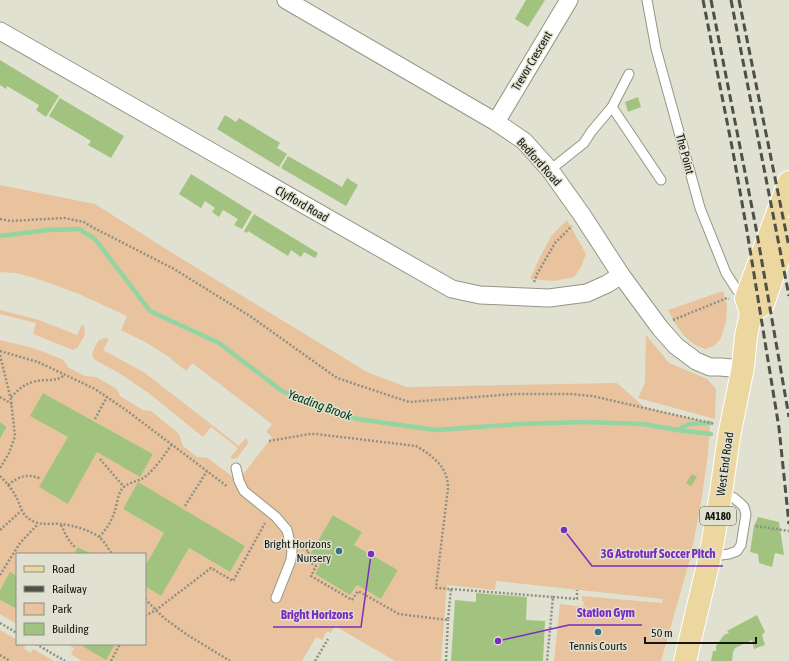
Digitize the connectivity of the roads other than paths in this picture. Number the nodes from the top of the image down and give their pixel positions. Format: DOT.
graph roads {
  1 [pos="286,0"];
  2 [pos="569,0"];
  3 [pos="647,0"];
  4 [pos="0,31"];
  5 [pos="629,74"];
  6 [pos="612,107"];
  7 [pos="496,122"];
  8 [pos="550,170"];
  9 [pos="661,180"];
  10 [pos="789,182"];
  11 [pos="789,229"];
  12 [pos="621,275"];
  13 [pos="742,304"];
  14 [pos="743,369"];
  15 [pos="236,468"];
  16 [pos="276,598"];
  17 [pos="685,661"];
  1 -- 7 [label="street, Bedford Road"];
  2 -- 7 [label="street, Trevor Crescent"];
  3 -- 13 [label="lane, The Point"];
  4 -- 12 [label="street, Clyfford Road"];
  5 -- 6 [label="lane"];
  6 -- 8 [label="lane"];
  6 -- 9 [label="lane"];
  7 -- 8 [label="street, Bedford Road"];
  8 -- 12 [label="street, Bedford Road"];
  10 -- 13 [label="main road, West End Road / A4180"];
  11 -- 13 [label="main road"];
  12 -- 14 [label="street, Bedford Road"];
  13 -- 14 [label="main road, West End Road / A4180"];
  14 -- 17 [label="main road, West End Road / A4180"];
  15 -- 16 [label="lane"];
}
